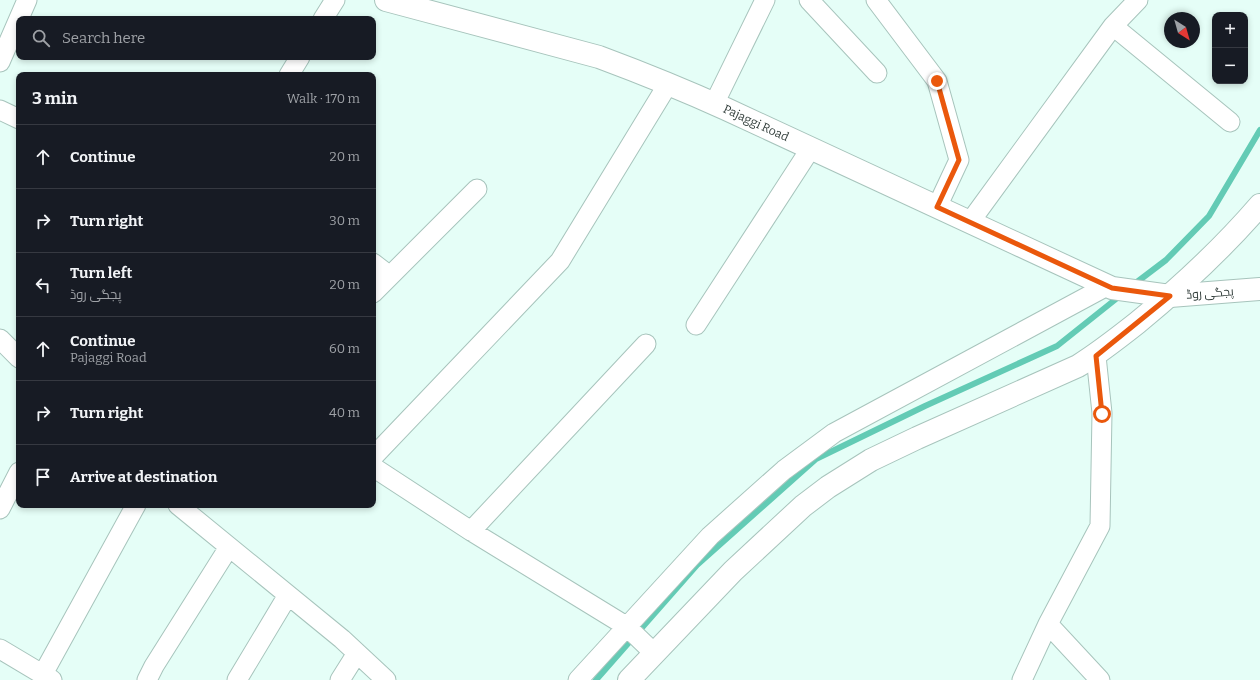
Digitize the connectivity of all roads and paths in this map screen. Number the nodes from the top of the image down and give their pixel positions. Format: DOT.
graph roads {
  1 [pos="27,0"];
  2 [pos="335,0"];
  3 [pos="386,0"];
  4 [pos="765,0"];
  5 [pos="808,0"];
  6 [pos="878,0"];
  7 [pos="1138,0"];
  8 [pos="20,16"];
  9 [pos="325,16"];
  10 [pos="16,25"];
  11 [pos="1113,26"];
  12 [pos="298,60"];
  13 [pos="0,62"];
  14 [pos="290,72"];
  15 [pos="877,73"];
  16 [pos="668,84"];
  17 [pos="714,104"];
  18 [pos="0,110"];
  19 [pos="16,118"];
  20 [pos="1230,122"];
  21 [pos="810,148"];
  22 [pos="478,189"];
  23 [pos="1260,205"];
  24 [pos="937,207"];
  25 [pos="970,222"];
  26 [pos="376,265"];
  27 [pos="390,276"];
  28 [pos="1109,287"];
  29 [pos="1260,289"];
  30 [pos="376,291"];
  31 [pos="1170,296"];
  32 [pos="696,325"];
  33 [pos="0,339"];
  34 [pos="646,344"];
  35 [pos="16,355"];
  36 [pos="1096,356"];
  37 [pos="376,454"];
  38 [pos="376,469"];
  39 [pos="16,478"];
  40 [pos="134,508"];
  41 [pos="182,508"];
  42 [pos="0,509"];
  43 [pos="471,531"];
  44 [pos="229,547"];
  45 [pos="288,595"];
  46 [pos="1048,624"];
  47 [pos="629,629"];
  48 [pos="0,649"];
  49 [pos="651,651"];
  50 [pos="357,653"];
  51 [pos="48,677"];
  52 [pos="147,680"];
  53 [pos="237,680"];
  54 [pos="340,680"];
  55 [pos="386,680"];
  56 [pos="578,680"];
  57 [pos="629,680"];
  58 [pos="1022,680"];
  59 [pos="1100,680"];
  1 -- 8 [label="street"];
  2 -- 9 [label="street"];
  3 -- 16 [label="main road, Pajaggi Road"];
  4 -- 17 [label="street"];
  5 -- 15 [label="street"];
  6 -- 24 [label="street"];
  7 -- 11 [label="street"];
  10 -- 13 [label="street"];
  11 -- 20 [label="street"];
  11 -- 25 [label="street"];
  12 -- 14 [label="street"];
  16 -- 17 [label="main road, Pajaggi Road"];
  16 -- 37 [label="street"];
  17 -- 21 [label="main road, Pajaggi Road"];
  18 -- 19 [label="street"];
  21 -- 24 [label="main road, Pajaggi Road"];
  21 -- 32 [label="street"];
  22 -- 27 [label="street"];
  23 -- 31 [label="main road"];
  24 -- 25 [label="main road, Pajaggi Road"];
  25 -- 28 [label="main road, Pajaggi Road"];
  26 -- 27 [label="street"];
  27 -- 30 [label="street"];
  28 -- 31 [label="main road, پجگی روڈ"];
  28 -- 47 [label="street"];
  29 -- 31 [label="main road, پجگی روڈ"];
  31 -- 36 [label="main road"];
  33 -- 35 [label="street"];
  34 -- 43 [label="street"];
  36 -- 46 [label="street"];
  36 -- 49 [label="main road"];
  38 -- 43 [label="street"];
  39 -- 42 [label="street"];
  40 -- 51 [label="street"];
  41 -- 44 [label="street"];
  43 -- 47 [label="street"];
  44 -- 45 [label="street"];
  44 -- 52 [label="street"];
  45 -- 50 [label="street"];
  45 -- 53 [label="street"];
  46 -- 58 [label="street"];
  46 -- 59 [label="street"];
  47 -- 49 [label="street"];
  47 -- 56 [label="street"];
  48 -- 51 [label="street"];
  49 -- 57 [label="main road"];
  50 -- 54 [label="street"];
  50 -- 55 [label="street"];
}
